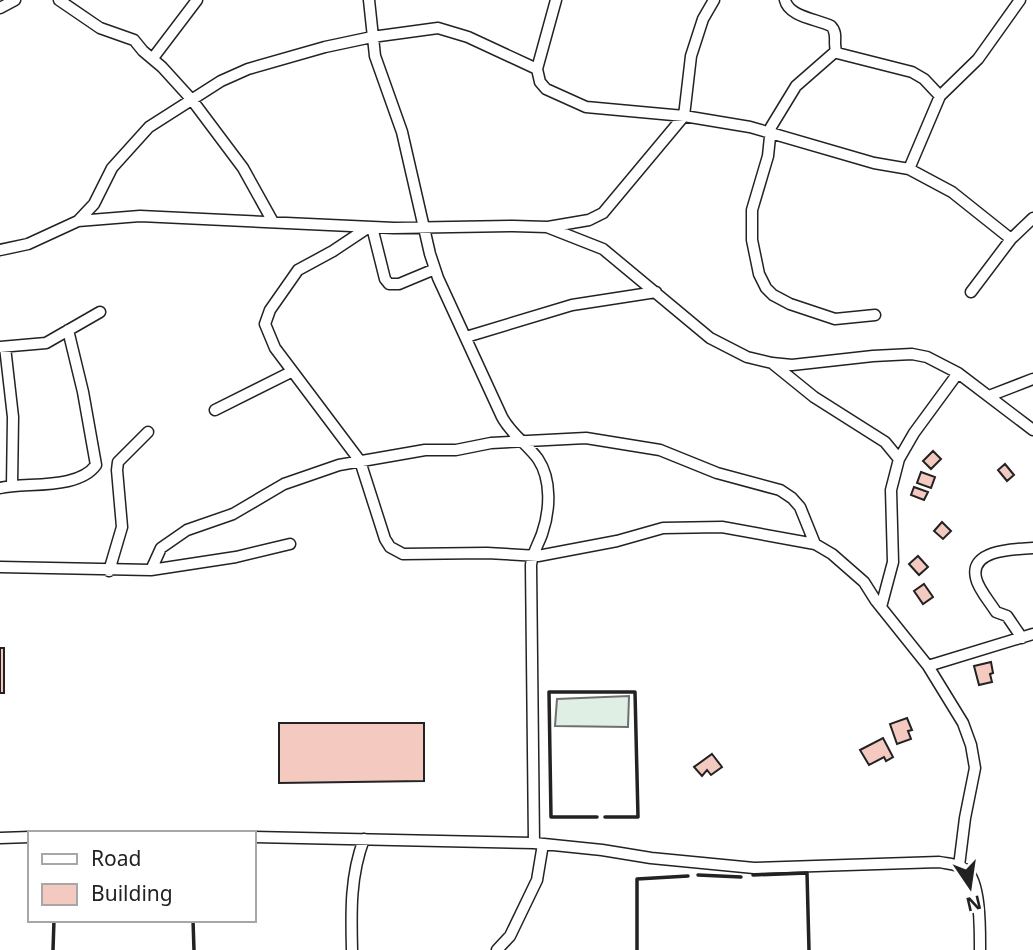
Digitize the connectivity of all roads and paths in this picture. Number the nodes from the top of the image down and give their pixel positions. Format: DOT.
graph roads {
  1 [pos="15,0"];
  2 [pos="59,0"];
  3 [pos="197,0"];
  4 [pos="369,0"];
  5 [pos="556,0"];
  6 [pos="713,0"];
  7 [pos="785,0"];
  8 [pos="1020,0"];
  9 [pos="0,8"];
  10 [pos="372,37"];
  11 [pos="836,51"];
  12 [pos="153,58"];
  13 [pos="537,69"];
  14 [pos="940,96"];
  15 [pos="192,100"];
  16 [pos="684,116"];
  17 [pos="769,132"];
  18 [pos="909,169"];
  19 [pos="1033,218"];
  20 [pos="79,221"];
  21 [pos="273,222"];
  22 [pos="371,227"];
  23 [pos="422,228"];
  24 [pos="547,228"];
  25 [pos="1012,239"];
  26 [pos="0,250"];
  27 [pos="435,269"];
  28 [pos="656,292"];
  29 [pos="971,292"];
  30 [pos="100,312"];
  31 [pos="875,315"];
  32 [pos="68,330"];
  33 [pos="466,337"];
  34 [pos="2,347"];
  35 [pos="772,363"];
  36 [pos="291,372"];
  37 [pos="958,373"];
  38 [pos="1033,379"];
  39 [pos="989,396"];
  40 [pos="215,410"];
  41 [pos="1033,430"];
  42 [pos="148,432"];
  43 [pos="522,441"];
  44 [pos="898,459"];
  45 [pos="360,461"];
  46 [pos="6,487"];
  47 [pos="290,544"];
  48 [pos="815,544"];
  49 [pos="1033,548"];
  50 [pos="532,556"];
  51 [pos="0,567"];
  52 [pos="151,570"];
  53 [pos="109,571"];
  54 [pos="881,607"];
  55 [pos="1027,636"];
  56 [pos="928,666"];
  57 [pos="28,837"];
  58 [pos="256,837"];
  59 [pos="0,838"];
  60 [pos="363,839"];
  61 [pos="538,844"];
  62 [pos="959,866"];
  63 [pos="352,950"];
  64 [pos="497,950"];
  65 [pos="980,950"];
  1 -- 9 [label="street"];
  2 -- 12 [label="street"];
  3 -- 12 [label="street"];
  4 -- 10 [label="street"];
  5 -- 13 [label="street"];
  6 -- 16 [label="street"];
  7 -- 11 [label="street"];
  8 -- 14 [label="street"];
  10 -- 13 [label="street"];
  10 -- 15 [label="street"];
  10 -- 23 [label="street"];
  11 -- 14 [label="street"];
  11 -- 17 [label="street"];
  12 -- 15 [label="street"];
  13 -- 16 [label="street"];
  14 -- 18 [label="street"];
  15 -- 20 [label="street"];
  15 -- 21 [label="street"];
  16 -- 17 [label="street"];
  16 -- 24 [label="street"];
  17 -- 18 [label="street"];
  17 -- 31 [label="street"];
  18 -- 25 [label="street"];
  19 -- 25 [label="street"];
  20 -- 21 [label="street"];
  20 -- 26 [label="street"];
  21 -- 22 [label="street"];
  22 -- 23 [label="street"];
  22 -- 27 [label="street"];
  22 -- 36 [label="street"];
  23 -- 24 [label="street"];
  23 -- 27 [label="street"];
  24 -- 28 [label="street"];
  25 -- 29 [label="street"];
  27 -- 33 [label="street"];
  28 -- 33 [label="street"];
  28 -- 35 [label="street"];
  30 -- 32 [label="street"];
  32 -- 34 [label="street"];
  32 -- 46 [label="street"];
  33 -- 43 [label="street"];
  34 -- 46 [label="street"];
  35 -- 37 [label="street"];
  35 -- 44 [label="street"];
  36 -- 40 [label="street"];
  36 -- 45 [label="street"];
  37 -- 39 [label="street"];
  37 -- 44 [label="street"];
  38 -- 39 [label="street"];
  39 -- 41 [label="street"];
  42 -- 53 [label="street"];
  43 -- 45 [label="street"];
  43 -- 48 [label="street"];
  43 -- 50 [label="street"];
  44 -- 54 [label="street"];
  45 -- 50 [label="street"];
  45 -- 52 [label="street"];
  47 -- 52 [label="street"];
  48 -- 50 [label="street"];
  48 -- 54 [label="street"];
  49 -- 55 [label="street"];
  50 -- 61 [label="street"];
  51 -- 53 [label="street"];
  52 -- 53 [label="street"];
  54 -- 56 [label="street"];
  55 -- 56 [label="street"];
  56 -- 62 [label="street"];
  57 -- 59 [label="street"];
  58 -- 60 [label="street"];
  60 -- 61 [label="street"];
  60 -- 63 [label="street"];
  61 -- 62 [label="street"];
  61 -- 64 [label="street"];
  62 -- 65 [label="street"];
}
